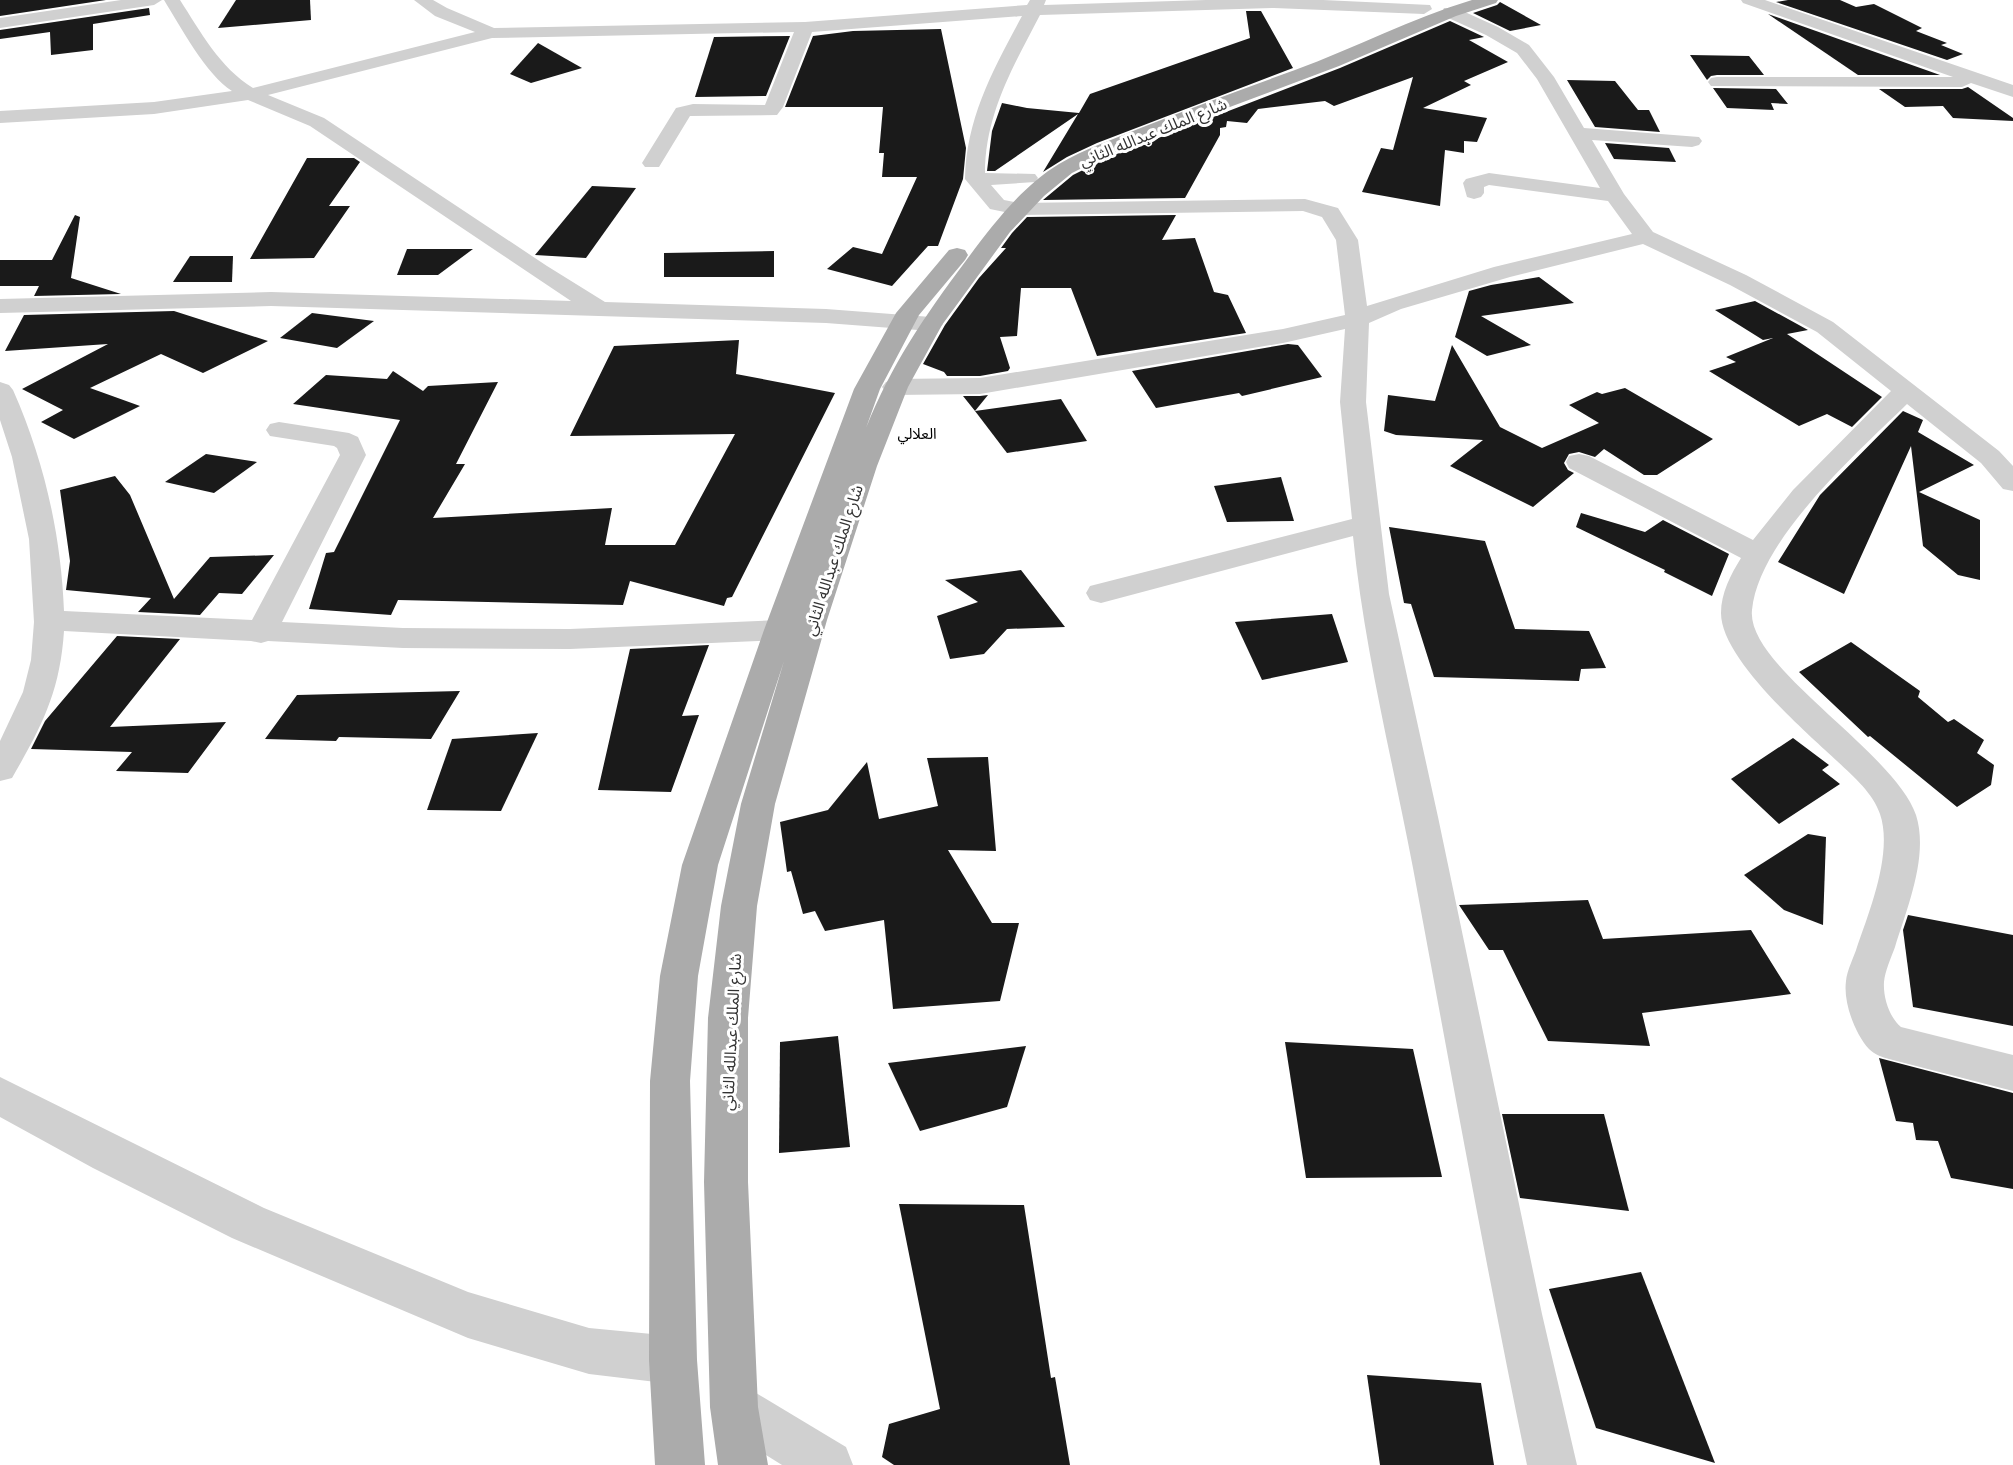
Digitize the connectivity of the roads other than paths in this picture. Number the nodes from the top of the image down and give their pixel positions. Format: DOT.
graph roads {
  1 [pos="154,0"];
  2 [pos="172,0"];
  3 [pos="422,0"];
  4 [pos="1490,0"];
  5 [pos="1749,0"];
  6 [pos="1274,1"];
  7 [pos="1309,2"];
  8 [pos="1343,3"];
  9 [pos="1036,5"];
  10 [pos="1443,7"];
  11 [pos="952,8"];
  12 [pos="0,23"];
  13 [pos="805,27"];
  14 [pos="492,33"];
  15 [pos="1717,82"];
  16 [pos="1988,82"];
  17 [pos="2013,91"];
  18 [pos="250,94"];
  19 [pos="0,117"];
  20 [pos="1578,133"];
  21 [pos="1692,141"];
  22 [pos="652,163"];
  23 [pos="1028,178"];
  24 [pos="975,179"];
  25 [pos="1474,193"];
  26 [pos="1616,196"];
  27 [pos="1008,207"];
  28 [pos="1645,237"];
  29 [pos="538,271"];
  30 [pos="0,306"];
  31 [pos="516,307"];
  32 [pos="601,310"];
  33 [pos="923,313"];
  34 [pos="1356,319"];
  35 [pos="895,387"];
  36 [pos="1906,391"];
  37 [pos="3,403"];
  38 [pos="279,429"];
  39 [pos="1579,462"];
  40 [pos="2013,483"];
  41 [pos="1365,524"];
  42 [pos="1756,554"];
  43 [pos="1101,593"];
  44 [pos="49,620"];
  45 [pos="779,630"];
  46 [pos="261,633"];
  47 [pos="0,769"];
  48 [pos="2013,1073"];
  49 [pos="0,1096"];
  50 [pos="673,1360"];
  51 [pos="734,1407"];
  52 [pos="680,1465"];
  53 [pos="744,1465"];
  54 [pos="828,1465"];
  55 [pos="1552,1465"];
  1 -- 12 [label="street"];
  2 -- 18 [label="street"];
  3 -- 14 [label="street"];
  4 -- 10 [label="main road, شارع الملك عبدالله الثاني"];
  5 -- 16 [label="street"];
  6 -- 7 [label="street"];
  6 -- 9 [label="street"];
  7 -- 8 [label="street"];
  8 -- 10 [label="street"];
  9 -- 11 [label="street"];
  9 -- 24 [label="street"];
  10 -- 20 [label="street"];
  10 -- 23 [label="main road, شارع الملك عبدالله الثاني"];
  10 -- 27 [label="main road, شارع الملك عبدالله الثاني"];
  11 -- 13 [label="street"];
  13 -- 14 [label="street"];
  13 -- 22 [label="street"];
  14 -- 18 [label="street"];
  15 -- 16 [label="street"];
  16 -- 17 [label="street"];
  18 -- 19 [label="street"];
  18 -- 29 [label="street"];
  20 -- 21 [label="street"];
  20 -- 26 [label="street"];
  23 -- 24 [label="street"];
  23 -- 27 [label="main road, شارع الملك عبدالله الثاني"];
  24 -- 27 [label="street"];
  25 -- 26 [label="street"];
  26 -- 28 [label="street"];
  27 -- 33 [label="main road, شارع الملك عبدالله الثاني"];
  27 -- 34 [label="street"];
  28 -- 34 [label="street"];
  28 -- 36 [label="street"];
  29 -- 31 [label="street"];
  29 -- 32 [label="street"];
  30 -- 31 [label="street"];
  31 -- 32 [label="street"];
  32 -- 33 [label="street"];
  33 -- 35 [label="main road, شارع الملك عبدالله الثاني"];
  33 -- 45 [label="main road, شارع الملك عبدالله الثاني"];
  34 -- 35 [label="street"];
  34 -- 41 [label="street"];
  35 -- 51 [label="main road, شارع الملك عبدالله الثاني"];
  36 -- 40 [label="street"];
  36 -- 42 [label="street"];
  37 -- 44 [label="street"];
  38 -- 46 [label="street"];
  39 -- 42 [label="street"];
  41 -- 43 [label="street"];
  41 -- 55 [label="street"];
  42 -- 48 [label="street"];
  44 -- 46 [label="street"];
  44 -- 47 [label="street"];
  45 -- 46 [label="street"];
  45 -- 50 [label="main road, شارع الملك عبدالله الثاني"];
  49 -- 50 [label="street"];
  50 -- 52 [label="main road, شارع الملك عبدالله الثاني"];
  51 -- 53 [label="main road, شارع الملك عبدالله الثاني"];
  51 -- 54 [label="street"];
}
